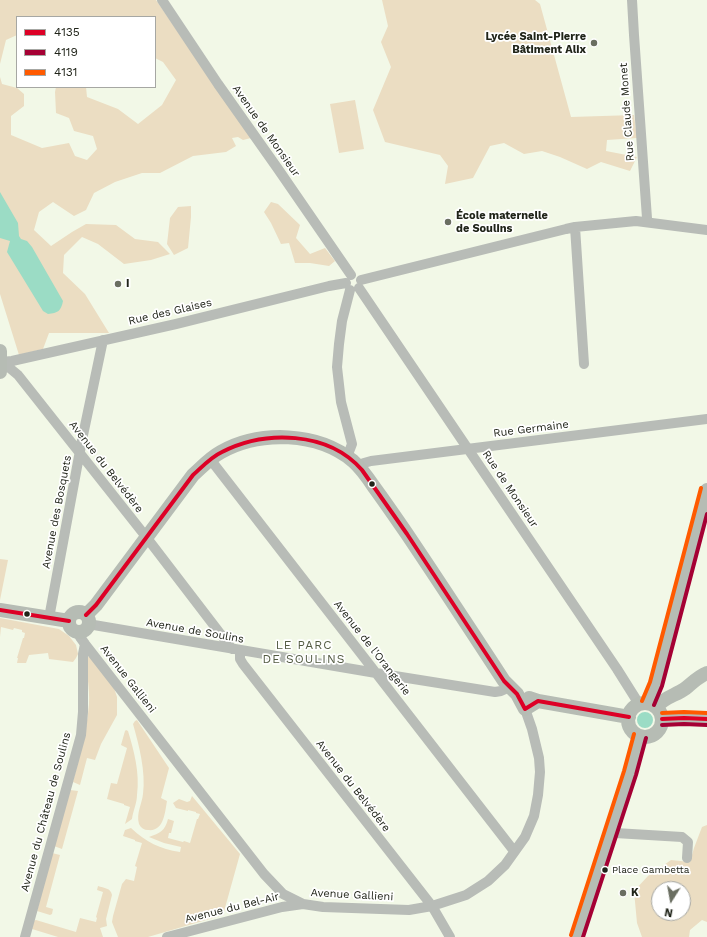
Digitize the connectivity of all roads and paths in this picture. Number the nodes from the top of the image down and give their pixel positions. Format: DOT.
graph roads {
  1 [pos="162,0"];
  2 [pos="632,0"];
  3 [pos="646,222"];
  4 [pos="575,228"];
  5 [pos="707,230"];
  6 [pos="353,283"];
  7 [pos="103,340"];
  8 [pos="0,362"];
  9 [pos="584,364"];
  10 [pos="707,419"];
  11 [pos="468,449"];
  12 [pos="80,454"];
  13 [pos="347,457"];
  14 [pos="210,459"];
  15 [pos="359,467"];
  16 [pos="707,490"];
  17 [pos="147,538"];
  18 [pos="0,610"];
  19 [pos="49,618"];
  20 [pos="85,629"];
  21 [pos="236,650"];
  22 [pos="707,672"];
  23 [pos="376,673"];
  24 [pos="513,691"];
  25 [pos="538,701"];
  26 [pos="651,709"];
  27 [pos="526,710"];
  28 [pos="629,717"];
  29 [pos="707,719"];
  30 [pos="640,736"];
  31 [pos="611,832"];
  32 [pos="514,851"];
  33 [pos="687,858"];
  34 [pos="303,904"];
  35 [pos="432,906"];
  36 [pos="25,937"];
  37 [pos="167,937"];
  38 [pos="450,937"];
  39 [pos="577,937"];
  1 -- 6 [label="street, Avenue de Monsieur"];
  2 -- 3 [label="street, Rue Claude Monet"];
  3 -- 4 [label="street, Rue des Glaises"];
  3 -- 5 [label="street, Rue des Glaises"];
  4 -- 6 [label="street, Rue des Glaises"];
  4 -- 9 [label="street"];
  6 -- 7 [label="street, Rue des Glaises"];
  6 -- 11 [label="street, Rue de Monsieur"];
  6 -- 13 [label="street"];
  7 -- 8 [label="street, Rue des Glaises"];
  7 -- 12 [label="street, Avenue des Bosquets"];
  8 -- 12 [label="street, Avenue du Belvédère"];
  10 -- 11 [label="street, Rue Germaine"];
  11 -- 15 [label="street, Rue Germaine"];
  11 -- 26 [label="street, Rue de Monsieur"];
  12 -- 17 [label="street, Avenue du Belvédère"];
  12 -- 19 [label="street, Avenue des Bosquets"];
  13 -- 14 [label="street"];
  13 -- 15 [label="street"];
  14 -- 17 [label="street"];
  14 -- 23 [label="street, Avenue de l'Orangerie"];
  15 -- 24 [label="street"];
  16 -- 26 [label="street"];
  17 -- 20 [label="street"];
  17 -- 21 [label="street, Avenue du Belvédère"];
  18 -- 19 [label="street"];
  19 -- 20 [label="street"];
  20 -- 21 [label="street, Avenue de Soulins"];
  20 -- 34 [label="street, Avenue Gallieni"];
  20 -- 36 [label="street, Avenue du Château de Soulins"];
  21 -- 23 [label="street, Avenue de Soulins"];
  21 -- 35 [label="street, Avenue du Belvédère"];
  22 -- 26 [label="street"];
  23 -- 24 [label="street, Avenue de Soulins"];
  23 -- 32 [label="street, Avenue de l'Orangerie"];
  24 -- 25 [label="street"];
  24 -- 27 [label="street"];
  25 -- 27 [label="street"];
  25 -- 28 [label="street"];
  26 -- 28 [label="street"];
  26 -- 29 [label="street"];
  26 -- 30 [label="street"];
  27 -- 32 [label="street, Avenue Gallieni"];
  28 -- 30 [label="street"];
  30 -- 31 [label="street"];
  31 -- 33 [label="street"];
  31 -- 39 [label="street"];
  32 -- 35 [label="street, Avenue Gallieni"];
  34 -- 35 [label="street, Avenue Gallieni"];
  34 -- 37 [label="street, Avenue du Bel-Air"];
  35 -- 38 [label="street, Avenue du Belvédère"];
}
